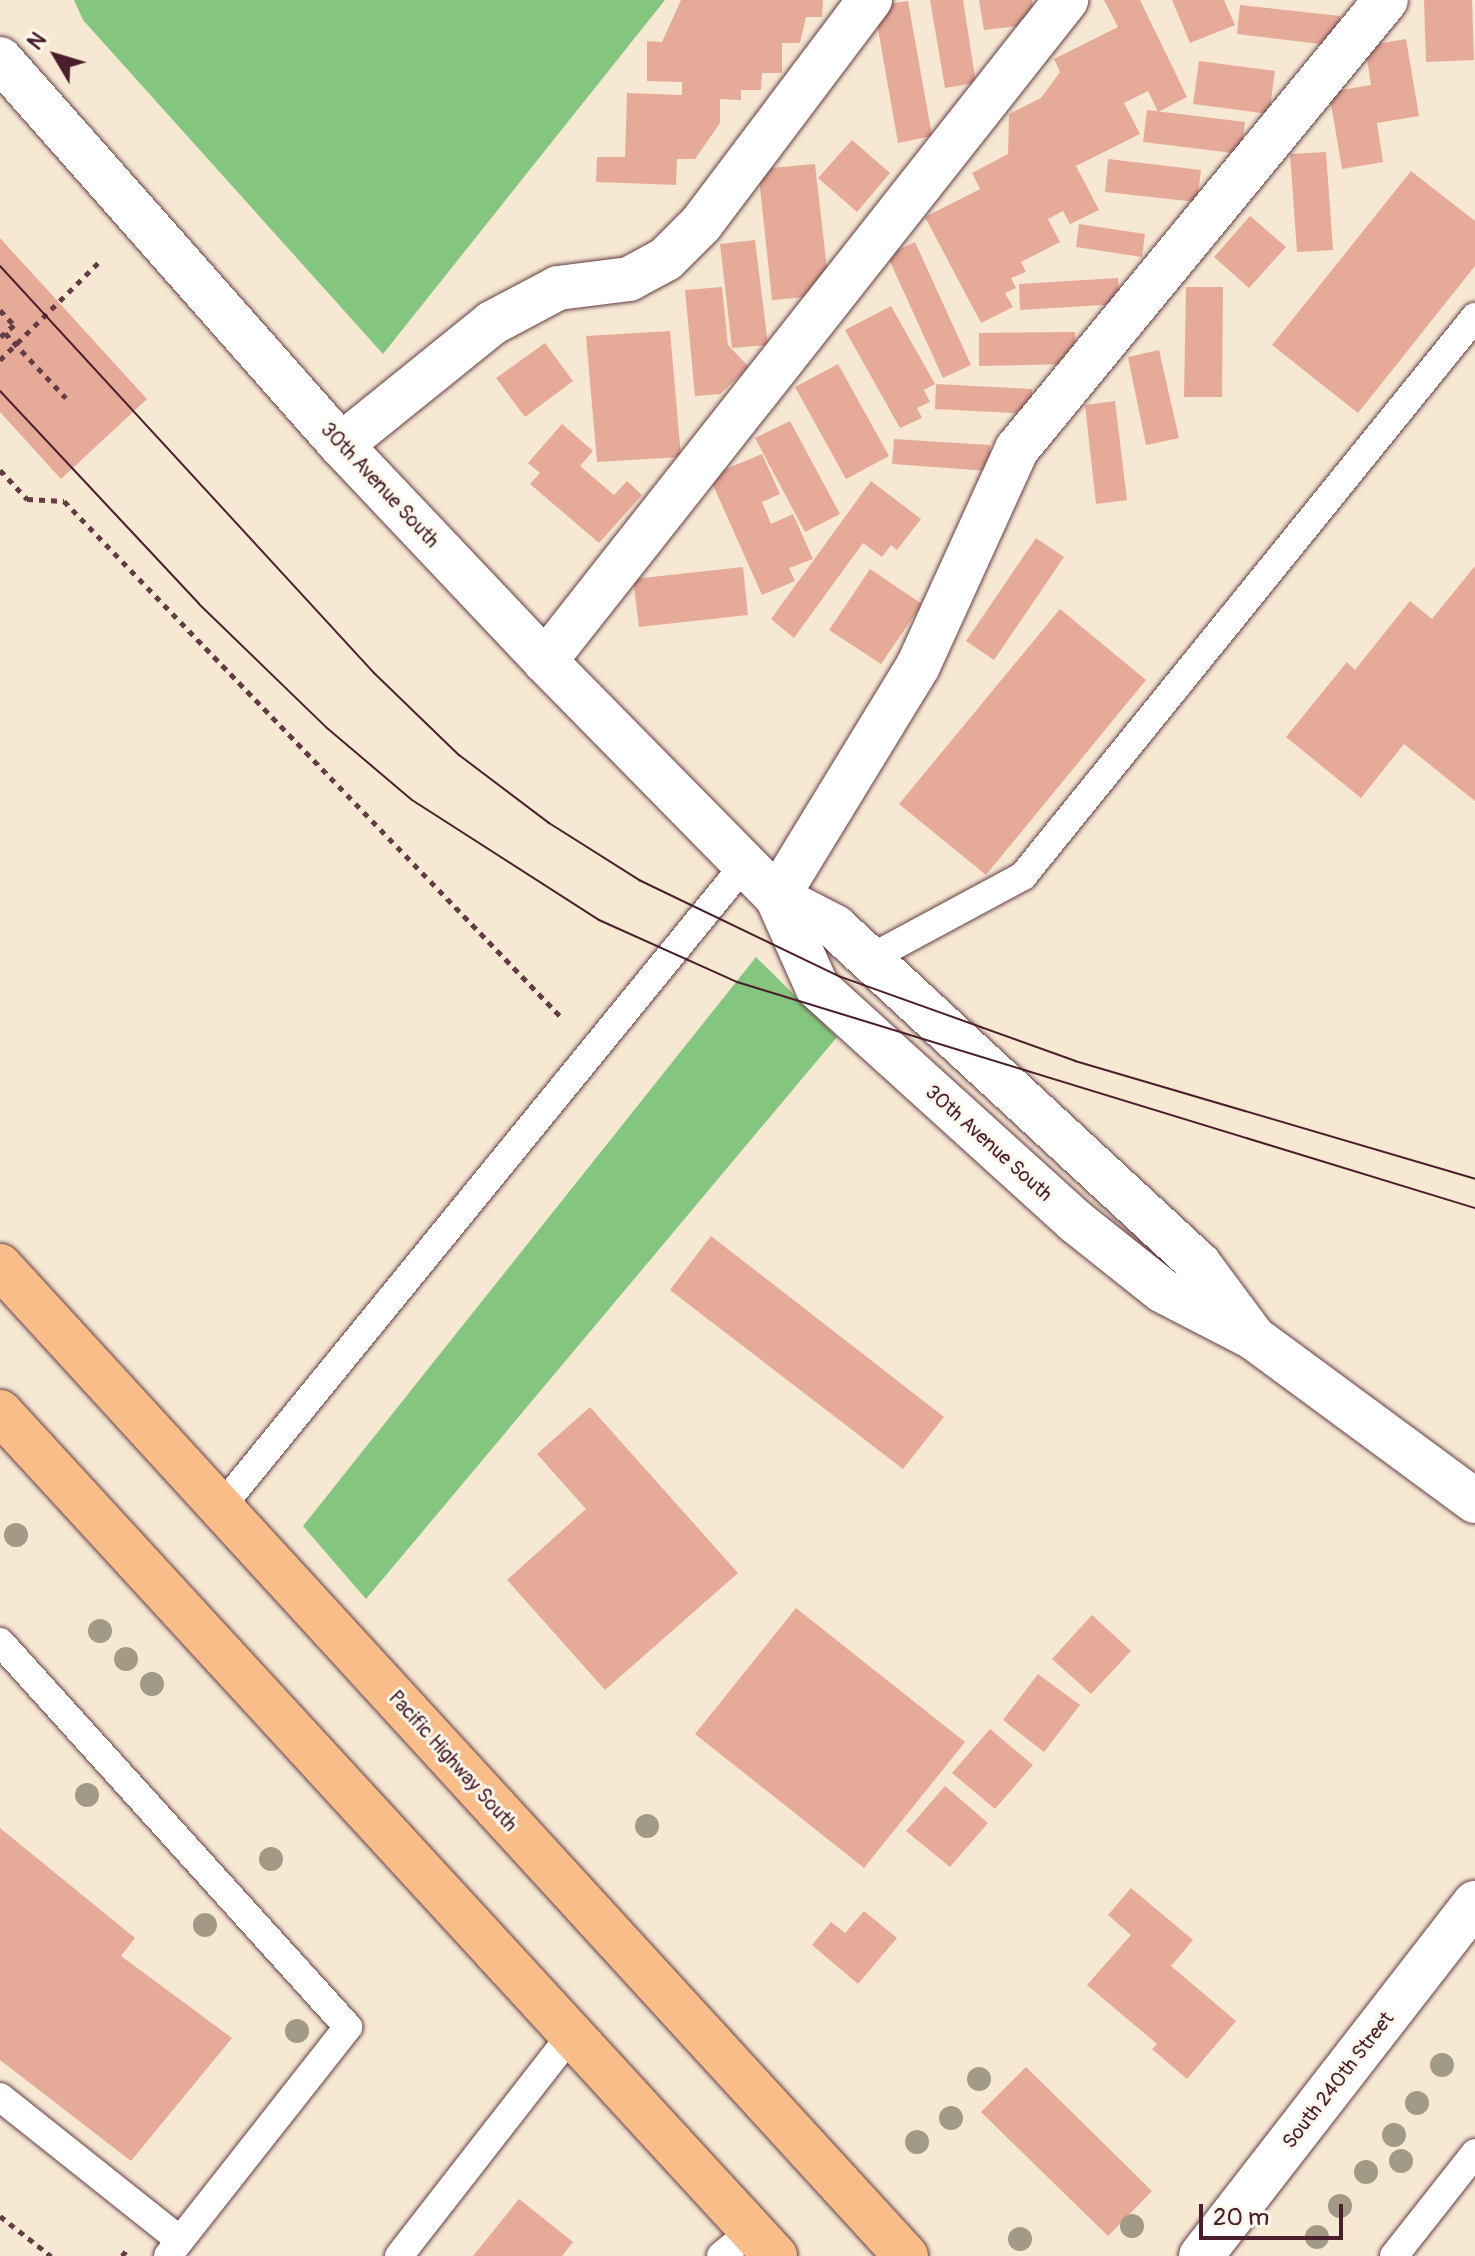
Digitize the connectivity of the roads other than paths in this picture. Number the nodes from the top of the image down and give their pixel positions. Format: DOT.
graph roads {
  1 [pos="870,0"];
  2 [pos="1066,0"];
  3 [pos="1386,0"];
  4 [pos="0,59"];
  5 [pos="1475,317"];
  6 [pos="341,445"];
  7 [pos="545,661"];
  8 [pos="745,864"];
  9 [pos="777,897"];
  10 [pos="869,959"];
  11 [pos="0,1266"];
  12 [pos="1254,1338"];
  13 [pos="0,1412"];
  14 [pos="1475,1501"];
  15 [pos="222,1506"];
  16 [pos="0,1642"];
  17 [pos="1475,1903"];
  18 [pos="571,2035"];
  19 [pos="0,2097"];
  20 [pos="1475,2153"];
  21 [pos="174,2248"];
  22 [pos="749,2248"];
  23 [pos="399,2256"];
  24 [pos="906,2256"];
  25 [pos="1201,2256"];
  26 [pos="1394,2256"];
  1 -- 6 [label="street"];
  2 -- 7 [label="street"];
  3 -- 9 [label="street"];
  4 -- 6 [label="street, 30th Avenue South"];
  5 -- 10 [label="lane"];
  6 -- 7 [label="street, 30th Avenue South"];
  7 -- 8 [label="street, 30th Avenue South"];
  8 -- 9 [label="street, 30th Avenue South"];
  8 -- 15 [label="lane"];
  9 -- 10 [label="street, 30th Avenue South"];
  9 -- 12 [label="street, 30th Avenue South"];
  10 -- 12 [label="street, 30th Avenue South"];
  11 -- 15 [label="main road, Pacific Highway South"];
  12 -- 14 [label="street, 30th Avenue South"];
  13 -- 18 [label="main road"];
  15 -- 24 [label="main road, Pacific Highway South"];
  16 -- 21 [label="lane"];
  17 -- 25 [label="street, South 240th Street"];
  18 -- 22 [label="main road"];
  18 -- 23 [label="lane"];
  19 -- 21 [label="lane"];
  20 -- 26 [label="lane"];
}
